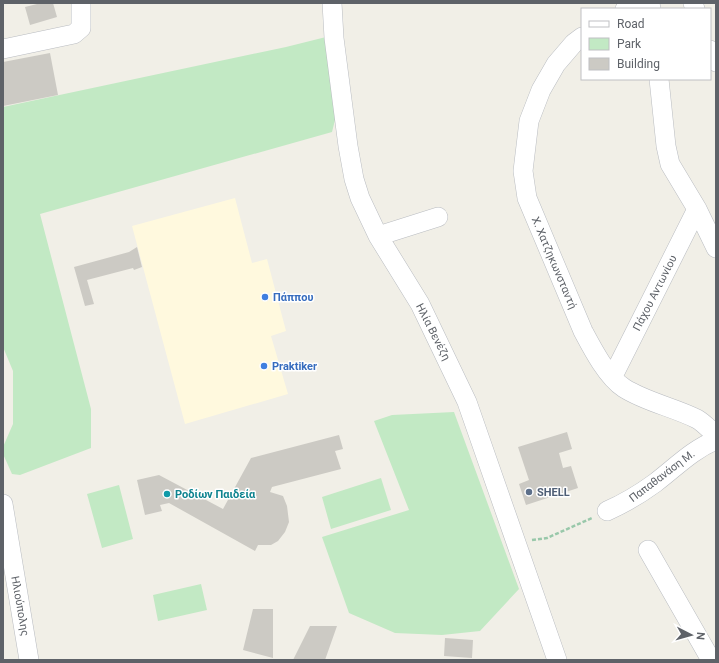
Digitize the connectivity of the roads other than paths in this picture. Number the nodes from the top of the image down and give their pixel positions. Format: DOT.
graph roads {
  1 [pos="81,3"];
  2 [pos="332,3"];
  3 [pos="636,3"];
  4 [pos="627,8"];
  5 [pos="581,38"];
  6 [pos="3,49"];
  7 [pos="711,52"];
  8 [pos="716,62"];
  9 [pos="659,80"];
  10 [pos="697,209"];
  11 [pos="438,216"];
  12 [pos="378,236"];
  13 [pos="716,248"];
  14 [pos="613,376"];
  15 [pos="716,434"];
  16 [pos="716,440"];
  17 [pos="3,504"];
  18 [pos="607,511"];
  19 [pos="648,550"];
  20 [pos="29,660"];
  21 [pos="557,660"];
  22 [pos="710,660"];
  1 -- 6 [label="street"];
  2 -- 12 [label="street, Ηλία Βενέζη"];
  3 -- 4 [label="street"];
  5 -- 14 [label="street, Χ. Χατζηκωνσταντή"];
  7 -- 8 [label="street"];
  9 -- 10 [label="street"];
  10 -- 13 [label="street"];
  10 -- 14 [label="street, Πάχου Αντωνίου"];
  11 -- 12 [label="street"];
  12 -- 21 [label="street, Ηλία Βενέζη"];
  14 -- 15 [label="street, Χ. Χατζηκωνσταντή"];
  16 -- 18 [label="street, Παπαθανάση Μ."];
  17 -- 20 [label="street, Ηλιούπολης"];
  19 -- 22 [label="street"];
}
